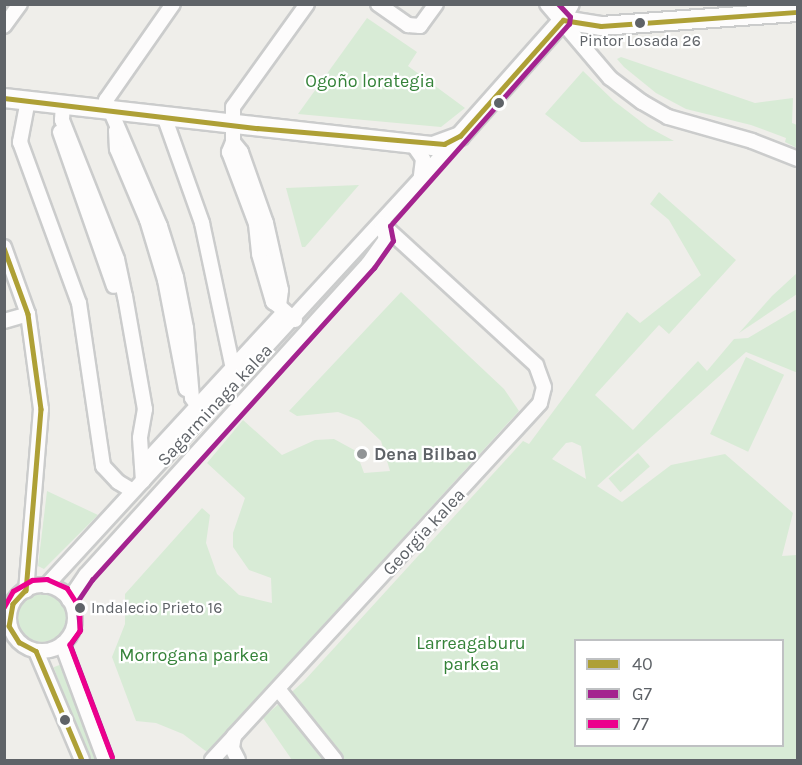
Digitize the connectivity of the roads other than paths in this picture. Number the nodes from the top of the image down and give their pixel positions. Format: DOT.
graph roads {
  1 [pos="20,4"];
  2 [pos="173,4"];
  3 [pos="307,4"];
  4 [pos="378,4"];
  5 [pos="436,4"];
  6 [pos="547,4"];
  7 [pos="568,12"];
  8 [pos="798,12"];
  9 [pos="5,24"];
  10 [pos="4,98"];
  11 [pos="28,100"];
  12 [pos="108,112"];
  13 [pos="62,113"];
  14 [pos="164,116"];
  15 [pos="232,133"];
  16 [pos="460,136"];
  17 [pos="412,143"];
  18 [pos="798,159"];
  19 [pos="419,184"];
  20 [pos="382,224"];
  21 [pos="4,247"];
  22 [pos="286,312"];
  23 [pos="28,314"];
  24 [pos="4,321"];
  25 [pos="233,369"];
  26 [pos="194,402"];
  27 [pos="137,479"];
  28 [pos="46,586"];
  29 [pos="16,593"];
  30 [pos="69,600"];
  31 [pos="7,626"];
  32 [pos="62,644"];
  33 [pos="36,651"];
  34 [pos="278,689"];
  35 [pos="234,736"];
  36 [pos="213,759"];
  37 [pos="236,759"];
  38 [pos="82,760"];
  39 [pos="105,760"];
  40 [pos="335,760"];
  1 -- 9 [label="street"];
  2 -- 12 [label="street"];
  3 -- 15 [label="street"];
  4 -- 5 [label="street"];
  6 -- 7 [label="street"];
  7 -- 8 [label="street"];
  7 -- 16 [label="street, Sagarminaga kalea"];
  7 -- 18 [label="street"];
  10 -- 11 [label="street"];
  11 -- 13 [label="street"];
  11 -- 27 [label="street"];
  12 -- 13 [label="street"];
  12 -- 14 [label="street"];
  12 -- 26 [label="street"];
  13 -- 27 [label="street"];
  14 -- 15 [label="street"];
  14 -- 25 [label="street"];
  15 -- 17 [label="street"];
  15 -- 22 [label="street"];
  16 -- 17 [label="street"];
  16 -- 19 [label="street, Sagarminaga kalea"];
  17 -- 19 [label="street"];
  19 -- 20 [label="street, Sagarminaga kalea"];
  20 -- 22 [label="street, Sagarminaga kalea"];
  20 -- 30 [label="street, Sagarminaga kalea"];
  20 -- 34 [label="street, Georgia kalea"];
  21 -- 23 [label="street"];
  22 -- 25 [label="street"];
  22 -- 27 [label="street, Sagarminaga kalea"];
  23 -- 24 [label="street"];
  23 -- 29 [label="street"];
  25 -- 26 [label="street"];
  26 -- 27 [label="street"];
  27 -- 28 [label="street, Sagarminaga kalea"];
  28 -- 29 [label="street"];
  28 -- 30 [label="street"];
  29 -- 31 [label="street"];
  30 -- 32 [label="street"];
  31 -- 33 [label="street"];
  32 -- 33 [label="street"];
  32 -- 39 [label="street"];
  33 -- 38 [label="street"];
  34 -- 35 [label="street, Georgia kalea"];
  34 -- 40 [label="street"];
  35 -- 36 [label="street, Georgia kalea"];
  35 -- 37 [label="street, Georgia kalea"];
  36 -- 37 [label="street, Georgia kalea"];
}
